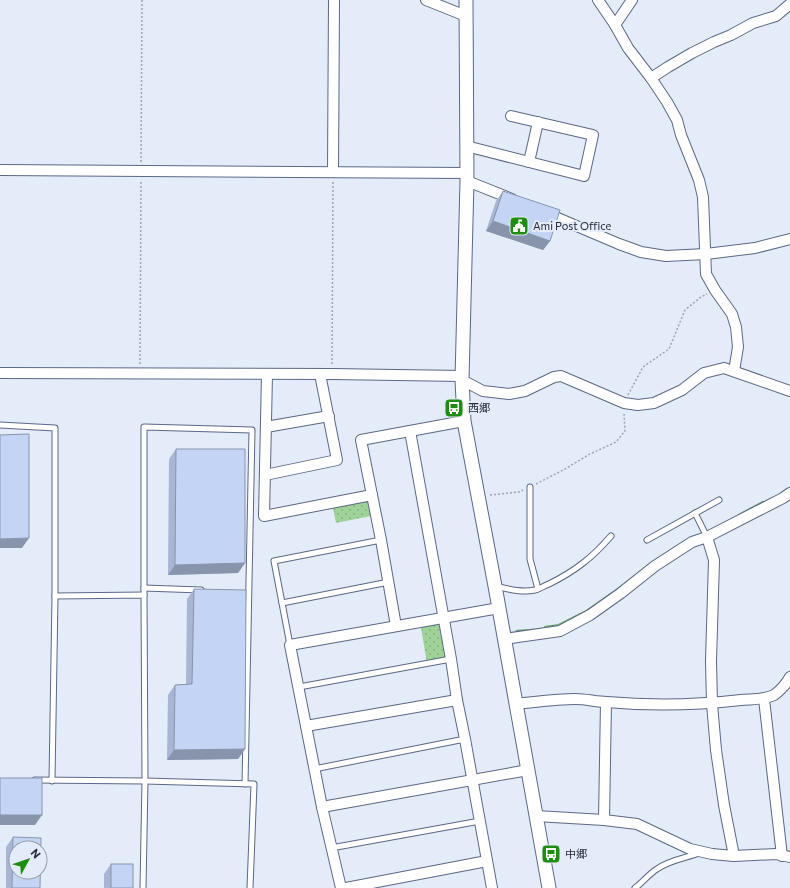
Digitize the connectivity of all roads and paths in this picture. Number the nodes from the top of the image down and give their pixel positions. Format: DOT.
graph roads {
  1 [pos="142,0"];
  2 [pos="334,0"];
  3 [pos="426,0"];
  4 [pos="466,0"];
  5 [pos="598,0"];
  6 [pos="632,0"];
  7 [pos="790,4"];
  8 [pos="466,16"];
  9 [pos="615,25"];
  10 [pos="651,78"];
  11 [pos="511,116"];
  12 [pos="538,122"];
  13 [pos="466,146"];
  14 [pos="529,162"];
  15 [pos="0,170"];
  16 [pos="141,171"];
  17 [pos="333,172"];
  18 [pos="467,177"];
  19 [pos="518,202"];
  20 [pos="540,211"];
  21 [pos="790,239"];
  22 [pos="706,254"];
  23 [pos="714,290"];
  24 [pos="734,371"];
  25 [pos="0,373"];
  26 [pos="139,374"];
  27 [pos="267,374"];
  28 [pos="320,374"];
  29 [pos="332,374"];
  30 [pos="462,378"];
  31 [pos="790,391"];
  32 [pos="624,403"];
  33 [pos="329,416"];
  34 [pos="464,421"];
  35 [pos="0,425"];
  36 [pos="266,427"];
  37 [pos="410,431"];
  38 [pos="265,475"];
  39 [pos="530,487"];
  40 [pos="790,493"];
  41 [pos="372,494"];
  42 [pos="478,496"];
  43 [pos="719,500"];
  44 [pos="695,513"];
  45 [pos="611,536"];
  46 [pos="707,537"];
  47 [pos="381,540"];
  48 [pos="647,540"];
  49 [pos="389,582"];
  50 [pos="495,586"];
  51 [pos="144,588"];
  52 [pos="538,589"];
  53 [pos="204,590"];
  54 [pos="241,591"];
  55 [pos="249,591"];
  56 [pos="144,595"];
  57 [pos="55,596"];
  58 [pos="282,603"];
  59 [pos="499,608"];
  60 [pos="443,618"];
  61 [pos="396,626"];
  62 [pos="504,639"];
  63 [pos="290,645"];
  64 [pos="451,659"];
  65 [pos="790,677"];
  66 [pos="299,687"];
  67 [pos="764,699"];
  68 [pos="457,700"];
  69 [pos="606,702"];
  70 [pos="516,704"];
  71 [pos="712,704"];
  72 [pos="306,726"];
  73 [pos="465,739"];
  74 [pos="314,768"];
  75 [pos="528,770"];
  76 [pos="30,780"];
  77 [pos="473,780"];
  78 [pos="52,781"];
  79 [pos="145,781"];
  80 [pos="245,784"];
  81 [pos="322,807"];
  82 [pos="536,816"];
  83 [pos="604,820"];
  84 [pos="480,821"];
  85 [pos="331,848"];
  86 [pos="702,852"];
  87 [pos="734,856"];
  88 [pos="786,856"];
  89 [pos="487,861"];
  90 [pos="143,888"];
  91 [pos="250,888"];
  92 [pos="341,888"];
  93 [pos="346,888"];
  94 [pos="492,888"];
  95 [pos="549,888"];
  96 [pos="635,888"];
  1 -- 16 [label="path"];
  2 -- 17 [label="street"];
  3 -- 8 [label="street"];
  4 -- 8 [label="street"];
  5 -- 9 [label="street"];
  6 -- 9 [label="street"];
  7 -- 10 [label="street"];
  8 -- 13 [label="street"];
  9 -- 10 [label="street"];
  10 -- 22 [label="street"];
  11 -- 12 [label="street"];
  12 -- 14 [label="street"];
  12 -- 14 [label="street"];
  13 -- 14 [label="street"];
  13 -- 18 [label="street"];
  15 -- 16 [label="street"];
  16 -- 17 [label="street"];
  16 -- 26 [label="path"];
  17 -- 18 [label="street"];
  17 -- 29 [label="path"];
  18 -- 19 [label="street"];
  18 -- 30 [label="street"];
  20 -- 22 [label="street"];
  21 -- 22 [label="street"];
  22 -- 23 [label="street"];
  23 -- 24 [label="street"];
  23 -- 32 [label="path"];
  24 -- 31 [label="street"];
  24 -- 32 [label="street"];
  25 -- 26 [label="street"];
  26 -- 27 [label="street"];
  27 -- 28 [label="street"];
  27 -- 36 [label="street"];
  28 -- 29 [label="street"];
  28 -- 33 [label="street"];
  29 -- 30 [label="street"];
  30 -- 32 [label="street"];
  30 -- 34 [label="street"];
  32 -- 39 [label="path"];
  33 -- 36 [label="street"];
  33 -- 38 [label="street"];
  34 -- 37 [label="street"];
  34 -- 42 [label="street"];
  35 -- 57 [label="lane"];
  36 -- 38 [label="street"];
  37 -- 41 [label="street"];
  37 -- 60 [label="street"];
  38 -- 41 [label="street"];
  39 -- 42 [label="path"];
  39 -- 52 [label="lane"];
  40 -- 46 [label="street"];
  41 -- 47 [label="street"];
  42 -- 50 [label="street"];
  43 -- 44 [label="lane"];
  44 -- 46 [label="lane"];
  44 -- 48 [label="lane"];
  45 -- 52 [label="lane"];
  46 -- 62 [label="street"];
  46 -- 71 [label="street"];
  47 -- 49 [label="street"];
  47 -- 58 [label="lane"];
  49 -- 58 [label="lane"];
  49 -- 61 [label="street"];
  50 -- 52 [label="lane"];
  50 -- 59 [label="street"];
  51 -- 53 [label="lane"];
  51 -- 55 [label="lane"];
  51 -- 56 [label="lane"];
  54 -- 55 [label="lane"];
  55 -- 80 [label="lane"];
  56 -- 57 [label="lane"];
  56 -- 79 [label="lane"];
  57 -- 78 [label="lane"];
  58 -- 63 [label="lane"];
  59 -- 60 [label="street"];
  59 -- 62 [label="street"];
  60 -- 61 [label="street"];
  60 -- 64 [label="street"];
  61 -- 63 [label="street"];
  62 -- 70 [label="street"];
  63 -- 66 [label="street"];
  64 -- 66 [label="lane"];
  64 -- 68 [label="street"];
  65 -- 67 [label="street"];
  66 -- 72 [label="street"];
  67 -- 71 [label="street"];
  67 -- 88 [label="street"];
  68 -- 72 [label="street"];
  68 -- 73 [label="street"];
  69 -- 70 [label="street"];
  69 -- 71 [label="street"];
  69 -- 83 [label="street"];
  70 -- 75 [label="street"];
  71 -- 87 [label="street"];
  72 -- 74 [label="street"];
  73 -- 74 [label="lane"];
  73 -- 77 [label="street"];
  74 -- 81 [label="street"];
  75 -- 77 [label="street"];
  75 -- 82 [label="street"];
  76 -- 78 [label="lane"];
  77 -- 81 [label="street"];
  77 -- 84 [label="street"];
  78 -- 79 [label="lane"];
  79 -- 80 [label="lane"];
  79 -- 90 [label="lane"];
  80 -- 91 [label="lane"];
  81 -- 85 [label="street"];
  82 -- 83 [label="street"];
  82 -- 95 [label="street"];
  83 -- 86 [label="street"];
  84 -- 85 [label="lane"];
  84 -- 89 [label="street"];
  85 -- 92 [label="street"];
  86 -- 87 [label="street"];
  86 -- 96 [label="lane"];
  87 -- 88 [label="street"];
  89 -- 93 [label="street"];
  89 -- 94 [label="street"];
}
